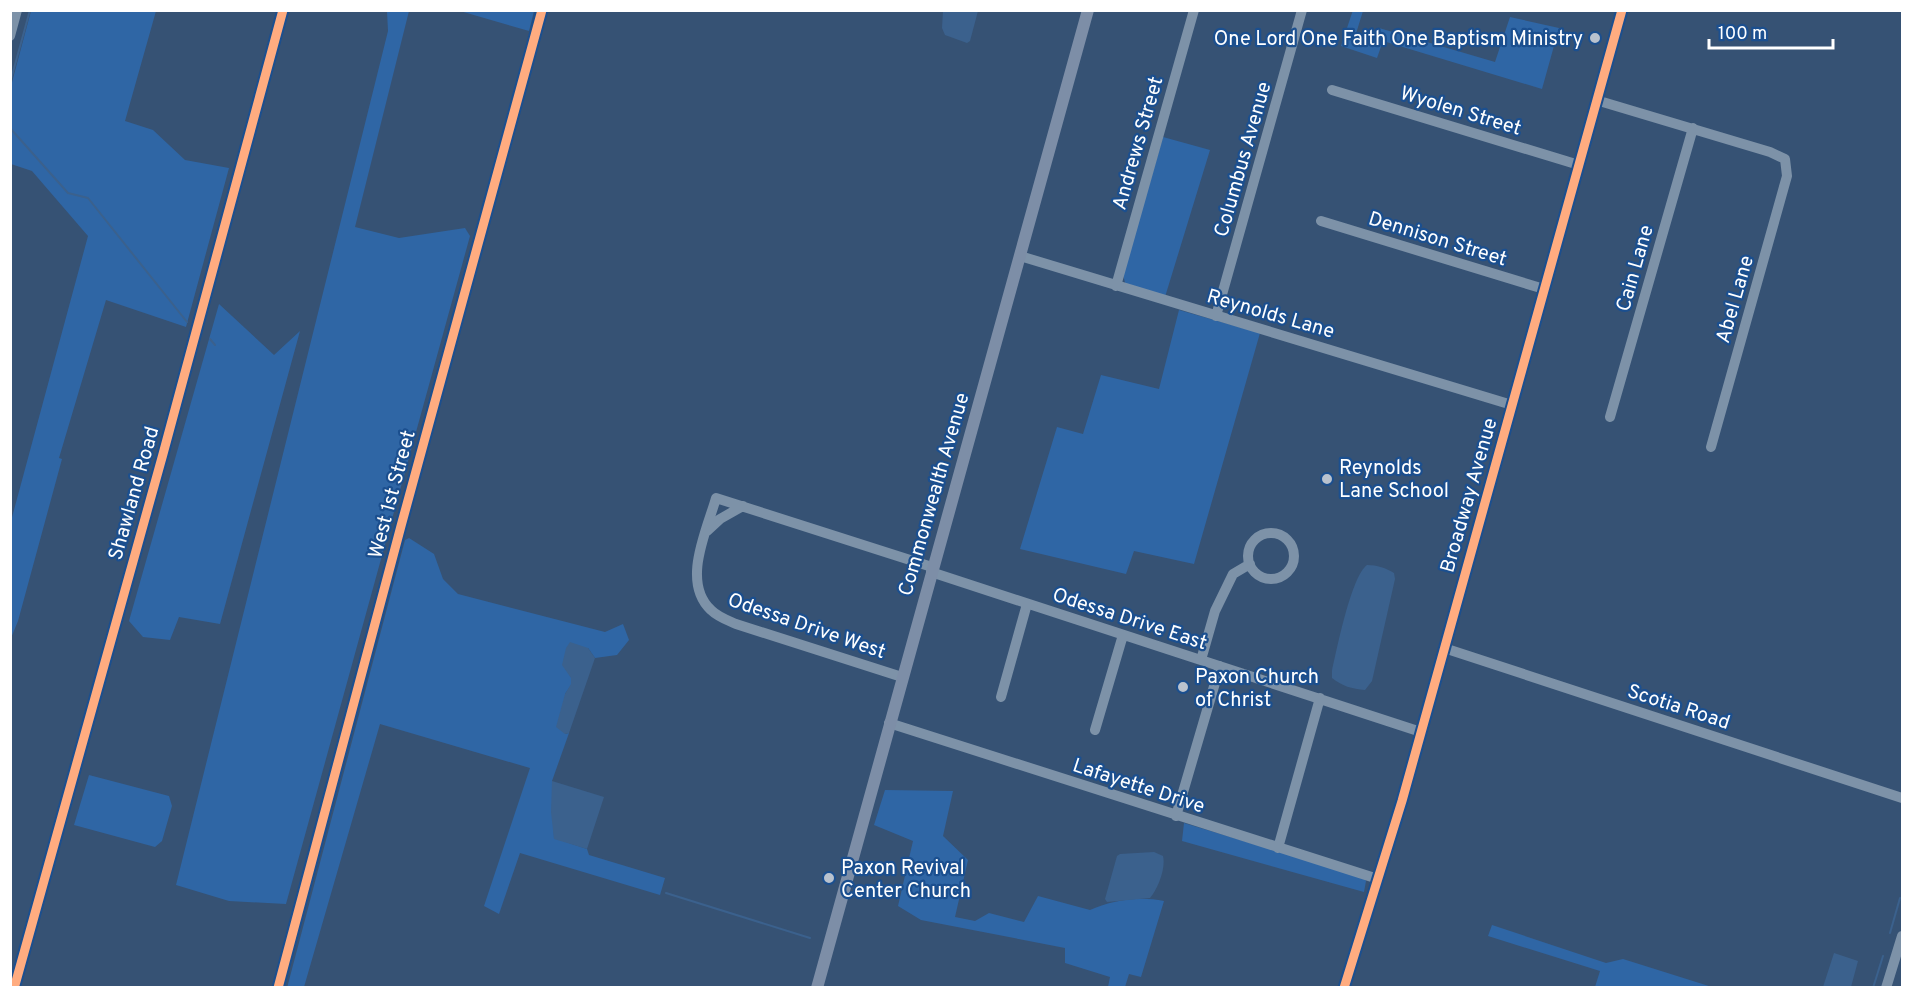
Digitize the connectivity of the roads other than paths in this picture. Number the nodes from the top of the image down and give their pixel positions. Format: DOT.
graph roads {
  1 [pos="17,10"];
  2 [pos="283,10"];
  3 [pos="542,10"];
  4 [pos="1088,10"];
  5 [pos="1194,10"];
  6 [pos="1302,10"];
  7 [pos="1622,10"];
  8 [pos="10,36"];
  9 [pos="1332,90"];
  10 [pos="1596,100"];
  11 [pos="1693,128"];
  12 [pos="1579,165"];
  13 [pos="1321,221"];
  14 [pos="1020,256"];
  15 [pos="1116,286"];
  16 [pos="1544,289"];
  17 [pos="1216,316"];
  18 [pos="1512,405"];
  19 [pos="1610,417"];
  20 [pos="1711,447"];
  21 [pos="743,506"];
  22 [pos="706,532"];
  23 [pos="1250,564"];
  24 [pos="931,570"];
  25 [pos="1027,604"];
  26 [pos="1123,635"];
  27 [pos="1444,648"];
  28 [pos="1201,660"];
  29 [pos="1220,666"];
  30 [pos="902,677"];
  31 [pos="1001,697"];
  32 [pos="1320,698"];
  33 [pos="889,723"];
  34 [pos="1095,730"];
  35 [pos="1421,732"];
  36 [pos="1902,798"];
  37 [pos="1176,816"];
  38 [pos="1278,848"];
  39 [pos="1378,879"];
  40 [pos="1902,936"];
  41 [pos="16,986"];
  42 [pos="278,987"];
  43 [pos="817,987"];
  44 [pos="1344,987"];
  45 [pos="1886,987"];
  1 -- 8 [label="street"];
  2 -- 41 [label="street, Shawland Road"];
  3 -- 42 [label="street, West 1st Street"];
  4 -- 14 [label="main road, Commonwealth Avenue"];
  5 -- 15 [label="street, Andrews Street"];
  6 -- 17 [label="street, Columbus Avenue"];
  7 -- 10 [label="street, Broadway Avenue"];
  9 -- 12 [label="street, Wyolen Street"];
  10 -- 11 [label="street"];
  10 -- 12 [label="street, Broadway Avenue"];
  11 -- 19 [label="street, Cain Lane"];
  11 -- 20 [label="street, Abel Lane"];
  12 -- 16 [label="street, Broadway Avenue"];
  13 -- 16 [label="street, Dennison Street"];
  14 -- 15 [label="street, Reynolds Lane"];
  14 -- 24 [label="main road, Commonwealth Avenue"];
  15 -- 17 [label="street, Reynolds Lane"];
  16 -- 18 [label="street, Broadway Avenue"];
  17 -- 18 [label="street, Reynolds Lane"];
  18 -- 27 [label="street, Broadway Avenue"];
  21 -- 22 [label="street"];
  21 -- 22 [label="street, Odessa Drive East"];
  21 -- 24 [label="street, Odessa Drive East"];
  22 -- 30 [label="street, Odessa Drive West"];
  23 -- 23 [label="street"];
  23 -- 28 [label="street"];
  24 -- 25 [label="street, Odessa Drive East"];
  24 -- 30 [label="main road, Commonwealth Avenue"];
  25 -- 26 [label="street, Odessa Drive East"];
  25 -- 31 [label="street"];
  26 -- 28 [label="street, Odessa Drive East"];
  26 -- 34 [label="street"];
  27 -- 35 [label="street, Broadway Avenue"];
  27 -- 36 [label="street, Scotia Road"];
  28 -- 29 [label="street, Odessa Drive East"];
  29 -- 32 [label="street, Odessa Drive East"];
  29 -- 37 [label="street"];
  30 -- 33 [label="main road, Commonwealth Avenue"];
  32 -- 35 [label="street, Odessa Drive East"];
  32 -- 38 [label="street"];
  33 -- 37 [label="street, Lafayette Drive"];
  33 -- 43 [label="main road, Commonwealth Avenue"];
  35 -- 39 [label="street, Broadway Avenue"];
  37 -- 38 [label="street, Lafayette Drive"];
  38 -- 39 [label="street, Lafayette Drive"];
  39 -- 44 [label="street, Broadway Avenue"];
  40 -- 45 [label="street"];
}
